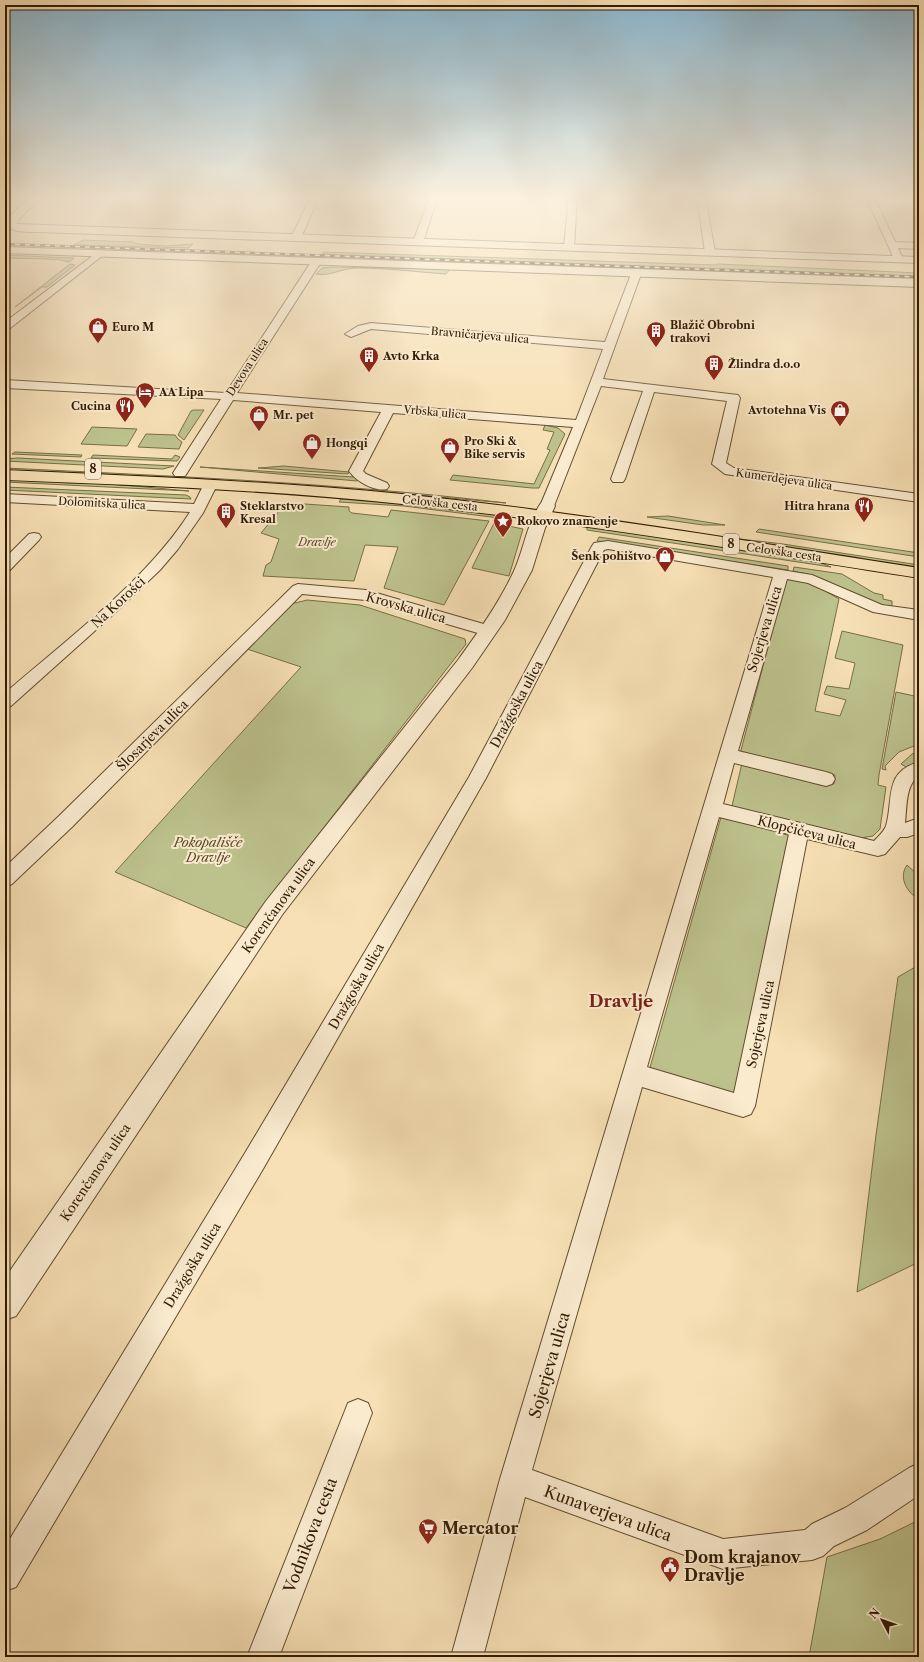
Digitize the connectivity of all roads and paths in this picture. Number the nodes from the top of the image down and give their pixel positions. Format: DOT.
graph roads {
  1 [pos="74,274"];
  2 [pos="308,274"];
  3 [pos="624,274"];
  4 [pos="636,274"];
  5 [pos="919,283"];
  6 [pos="5,327"];
  7 [pos="351,334"];
  8 [pos="610,346"];
  9 [pos="597,382"];
  10 [pos="5,384"];
  11 [pos="650,388"];
  12 [pos="228,396"];
  13 [pos="389,409"];
  14 [pos="581,424"];
  15 [pos="5,465"];
  16 [pos="180,473"];
  17 [pos="5,475"];
  18 [pos="618,479"];
  19 [pos="210,485"];
  20 [pos="382,486"];
  21 [pos="5,498"];
  22 [pos="919,498"];
  23 [pos="199,508"];
  24 [pos="545,511"];
  25 [pos="34,537"];
  26 [pos="919,561"];
  27 [pos="5,567"];
  28 [pos="919,572"];
  29 [pos="781,574"];
  30 [pos="298,589"];
  31 [pos="919,615"];
  32 [pos="488,631"];
  33 [pos="5,702"];
  34 [pos="727,755"];
  35 [pos="919,768"];
  36 [pos="826,779"];
  37 [pos="712,808"];
  38 [pos="919,825"];
  39 [pos="799,830"];
  40 [pos="895,830"];
  41 [pos="5,878"];
  42 [pos="634,1074"];
  43 [pos="5,1305"];
  44 [pos="358,1413"];
  45 [pos="919,1478"];
  46 [pos="515,1479"];
  47 [pos="5,1576"];
  48 [pos="263,1657"];
  49 [pos="467,1657"];
  1 -- 6 [label="street"];
  2 -- 12 [label="street, Devova ulica"];
  3 -- 4 [label="street"];
  4 -- 5 [label="street"];
  4 -- 8 [label="street"];
  7 -- 8 [label="street, Bravničarjeva ulica"];
  8 -- 9 [label="street"];
  9 -- 11 [label="street"];
  9 -- 14 [label="street"];
  10 -- 12 [label="street"];
  11 -- 18 [label="street"];
  11 -- 22 [label="street, Kumerdejeva ulica"];
  12 -- 13 [label="street"];
  12 -- 16 [label="street, Devova ulica"];
  13 -- 14 [label="street, Vrbska ulica"];
  13 -- 20 [label="street, Vrbska ulica"];
  14 -- 24 [label="street"];
  15 -- 16 [label="main road, Celovška cesta / 8"];
  16 -- 20 [label="main road, Celovška cesta / 8"];
  17 -- 19 [label="main road, Celovška cesta / 8"];
  19 -- 23 [label="street, Na Korošci"];
  19 -- 24 [label="main road, Celovška cesta / 8"];
  20 -- 24 [label="main road, Celovška cesta / 8"];
  21 -- 23 [label="street, Dolomitska ulica"];
  23 -- 33 [label="street, Na Korošci"];
  24 -- 26 [label="main road, Celovška cesta / 8"];
  24 -- 28 [label="main road, Celovška cesta / 8"];
  24 -- 32 [label="street, Korenčanova ulica"];
  25 -- 27 [label="street"];
  29 -- 31 [label="street, Sojerjeva ulica"];
  29 -- 34 [label="street, Sojerjeva ulica"];
  29 -- 47 [label="street, Dražgoška ulica"];
  30 -- 32 [label="street, Krovska ulica"];
  30 -- 41 [label="street, Šlosarjeva ulica"];
  32 -- 43 [label="street, Korenčanova ulica"];
  34 -- 36 [label="street"];
  34 -- 37 [label="street, Sojerjeva ulica"];
  35 -- 40 [label="street"];
  37 -- 39 [label="street, Klopčičeva ulica"];
  37 -- 42 [label="street, Sojerjeva ulica"];
  38 -- 40 [label="street"];
  39 -- 40 [label="street, Klopčičeva ulica"];
  39 -- 42 [label="street, Sojerjeva ulica"];
  42 -- 46 [label="street, Sojerjeva ulica"];
  44 -- 48 [label="street, Vodnikova cesta"];
  45 -- 46 [label="street, Kunaverjeva ulica"];
  46 -- 49 [label="street, Sojerjeva ulica"];
}
